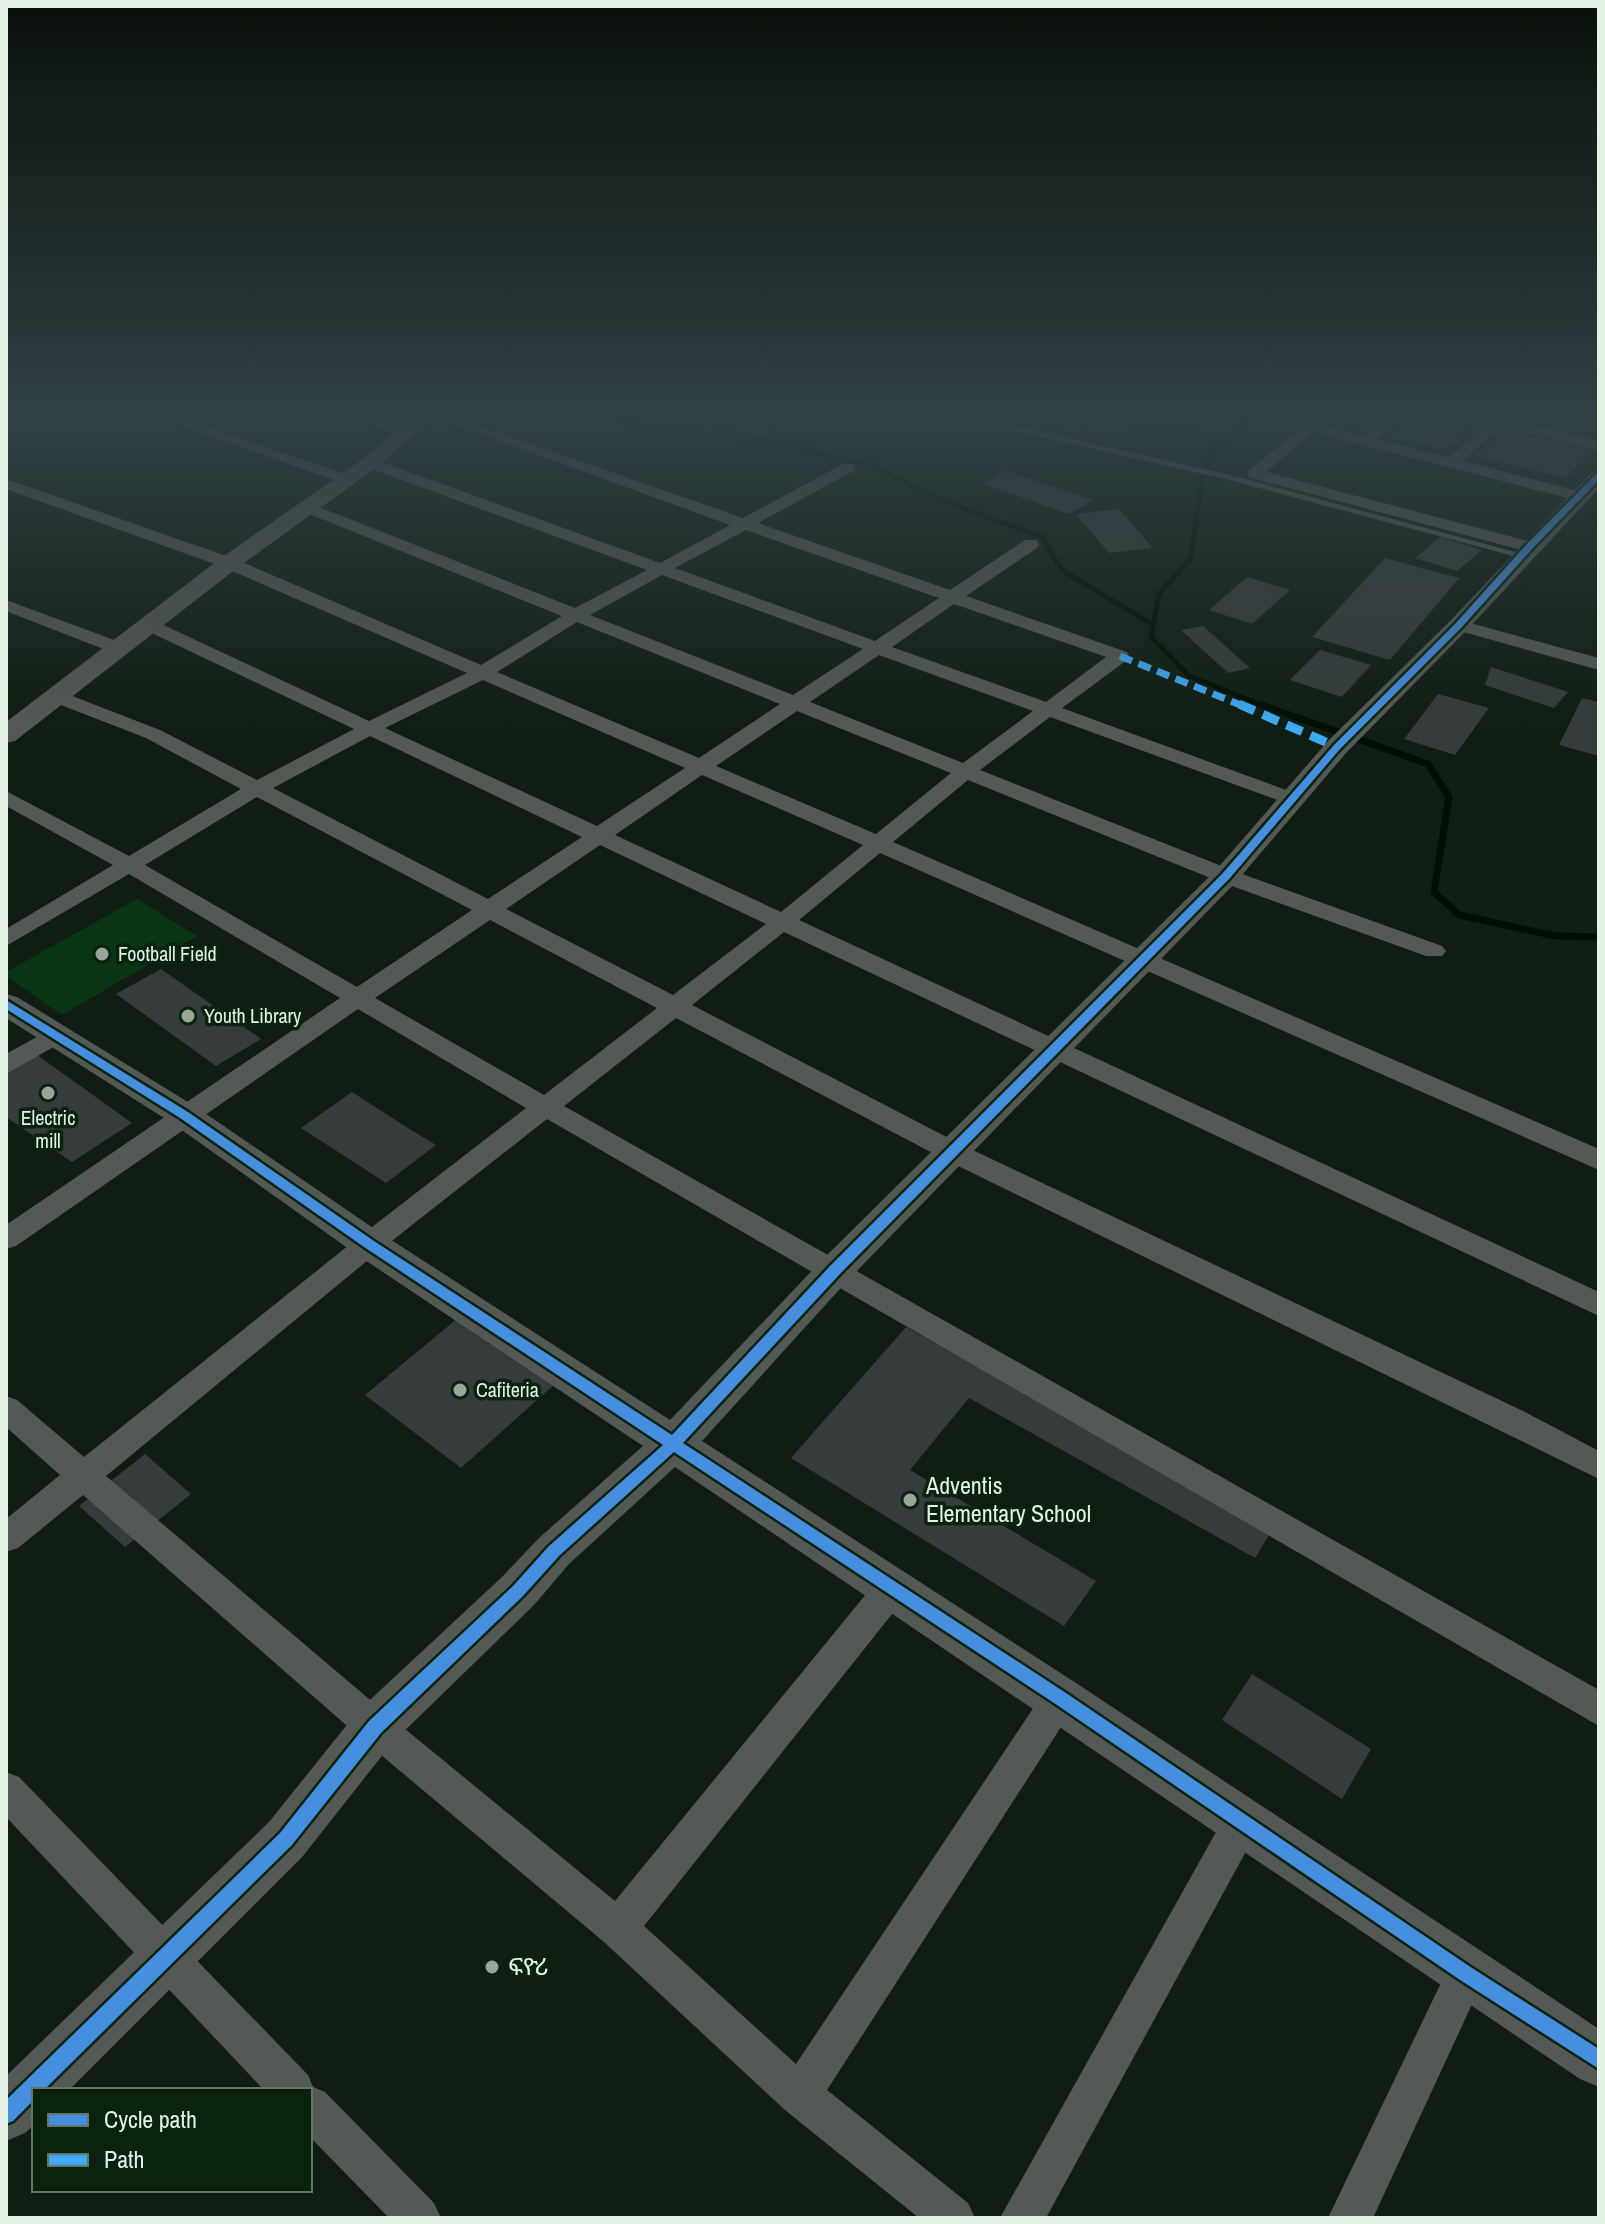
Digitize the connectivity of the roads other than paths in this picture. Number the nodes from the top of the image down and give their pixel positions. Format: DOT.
graph roads {
  1 [pos="107,520"];
  2 [pos="291,520"];
  3 [pos="338,520"];
  4 [pos="525,520"];
  5 [pos="733,520"];
  6 [pos="753,520"];
  7 [pos="1399,520"];
  8 [pos="1415,520"];
  9 [pos="1556,520"];
  10 [pos="745,524"];
  11 [pos="1031,544"];
  12 [pos="1525,551"];
  13 [pos="229,563"];
  14 [pos="663,570"];
  15 [pos="955,598"];
  16 [pos="6,605"];
  17 [pos="576,615"];
  18 [pos="149,625"];
  19 [pos="1459,625"];
  20 [pos="118,648"];
  21 [pos="877,648"];
  22 [pos="1599,664"];
  23 [pos="481,673"];
  24 [pos="55,696"];
  25 [pos="794,703"];
  26 [pos="1045,709"];
  27 [pos="372,727"];
  28 [pos="6,735"];
  29 [pos="699,766"];
  30 [pos="966,771"];
  31 [pos="257,788"];
  32 [pos="6,797"];
  33 [pos="1290,798"];
  34 [pos="601,835"];
  35 [pos="879,844"];
  36 [pos="131,866"];
  37 [pos="1226,876"];
  38 [pos="489,909"];
  39 [pos="784,921"];
  40 [pos="6,939"];
  41 [pos="1434,951"];
  42 [pos="1145,959"];
  43 [pos="360,997"];
  44 [pos="6,1004"];
  45 [pos="674,1006"];
  46 [pos="55,1035"];
  47 [pos="1058,1049"];
  48 [pos="6,1065"];
  49 [pos="545,1107"];
  50 [pos="184,1115"];
  51 [pos="953,1152"];
  52 [pos="1599,1160"];
  53 [pos="6,1239"];
  54 [pos="369,1244"];
  55 [pos="835,1270"];
  56 [pos="1599,1305"];
  57 [pos="6,1409"];
  58 [pos="672,1445"];
  59 [pos="1599,1466"];
  60 [pos="83,1475"];
  61 [pos="6,1538"];
  62 [pos="892,1588"];
  63 [pos="1060,1698"];
  64 [pos="1599,1709"];
  65 [pos="375,1727"];
  66 [pos="6,1790"];
  67 [pos="1243,1820"];
  68 [pos="618,1928"];
  69 [pos="163,1957"];
  70 [pos="1466,1974"];
  71 [pos="1599,2060"];
  72 [pos="291,2088"];
  73 [pos="800,2095"];
  74 [pos="312,2109"];
  75 [pos="6,2114"];
  76 [pos="419,2218"];
  77 [pos="953,2218"];
  78 [pos="1022,2218"];
  79 [pos="1350,2218"];
  1 -- 13 [label="street"];
  2 -- 13 [label="street"];
  3 -- 17 [label="street"];
  4 -- 14 [label="street"];
  5 -- 10 [label="street"];
  6 -- 10 [label="street"];
  7 -- 12 [label="lane"];
  8 -- 12 [label="street"];
  9 -- 12 [label="street"];
  10 -- 14 [label="street"];
  10 -- 15 [label="street"];
  11 -- 15 [label="street"];
  12 -- 19 [label="street"];
  13 -- 18 [label="street"];
  13 -- 23 [label="street"];
  14 -- 17 [label="street"];
  14 -- 21 [label="street"];
  15 -- 21 [label="street"];
  15 -- 26 [label="street"];
  16 -- 20 [label="street"];
  17 -- 23 [label="street"];
  17 -- 25 [label="street"];
  18 -- 20 [label="street"];
  18 -- 27 [label="street"];
  19 -- 22 [label="street"];
  19 -- 33 [label="street"];
  20 -- 24 [label="street"];
  21 -- 25 [label="street"];
  21 -- 26 [label="street"];
  23 -- 27 [label="street"];
  23 -- 29 [label="street"];
  24 -- 28 [label="street"];
  24 -- 31 [label="street"];
  25 -- 29 [label="street"];
  25 -- 30 [label="street"];
  26 -- 30 [label="street"];
  26 -- 33 [label="street"];
  27 -- 31 [label="street"];
  27 -- 34 [label="street"];
  29 -- 34 [label="street"];
  29 -- 35 [label="street"];
  30 -- 35 [label="street"];
  30 -- 37 [label="street"];
  31 -- 36 [label="street"];
  31 -- 38 [label="street"];
  32 -- 36 [label="street"];
  33 -- 37 [label="street"];
  34 -- 38 [label="street"];
  34 -- 39 [label="street"];
  35 -- 39 [label="street"];
  35 -- 42 [label="street"];
  36 -- 40 [label="street"];
  36 -- 43 [label="street"];
  37 -- 41 [label="street"];
  37 -- 42 [label="street"];
  38 -- 43 [label="street"];
  38 -- 45 [label="street"];
  39 -- 45 [label="street"];
  39 -- 47 [label="street"];
  42 -- 47 [label="street"];
  42 -- 52 [label="street"];
  43 -- 49 [label="street"];
  43 -- 50 [label="street"];
  44 -- 46 [label="street"];
  45 -- 49 [label="street"];
  45 -- 51 [label="street"];
  46 -- 48 [label="street"];
  46 -- 50 [label="street"];
  47 -- 51 [label="street"];
  47 -- 56 [label="street"];
  49 -- 54 [label="street"];
  49 -- 55 [label="street"];
  50 -- 53 [label="street"];
  50 -- 54 [label="street"];
  51 -- 55 [label="street"];
  51 -- 59 [label="street"];
  54 -- 58 [label="street"];
  54 -- 60 [label="street"];
  55 -- 58 [label="street"];
  55 -- 64 [label="street"];
  57 -- 60 [label="street"];
  58 -- 62 [label="street"];
  58 -- 65 [label="street"];
  60 -- 61 [label="street"];
  60 -- 65 [label="street"];
  62 -- 63 [label="street"];
  62 -- 68 [label="street"];
  63 -- 67 [label="street"];
  63 -- 73 [label="street"];
  65 -- 68 [label="street"];
  65 -- 69 [label="street"];
  66 -- 69 [label="street"];
  67 -- 70 [label="street"];
  67 -- 78 [label="street"];
  68 -- 73 [label="street"];
  69 -- 72 [label="street"];
  69 -- 75 [label="street"];
  70 -- 71 [label="street"];
  70 -- 79 [label="street"];
  73 -- 77 [label="street"];
  74 -- 76 [label="street"];
}
